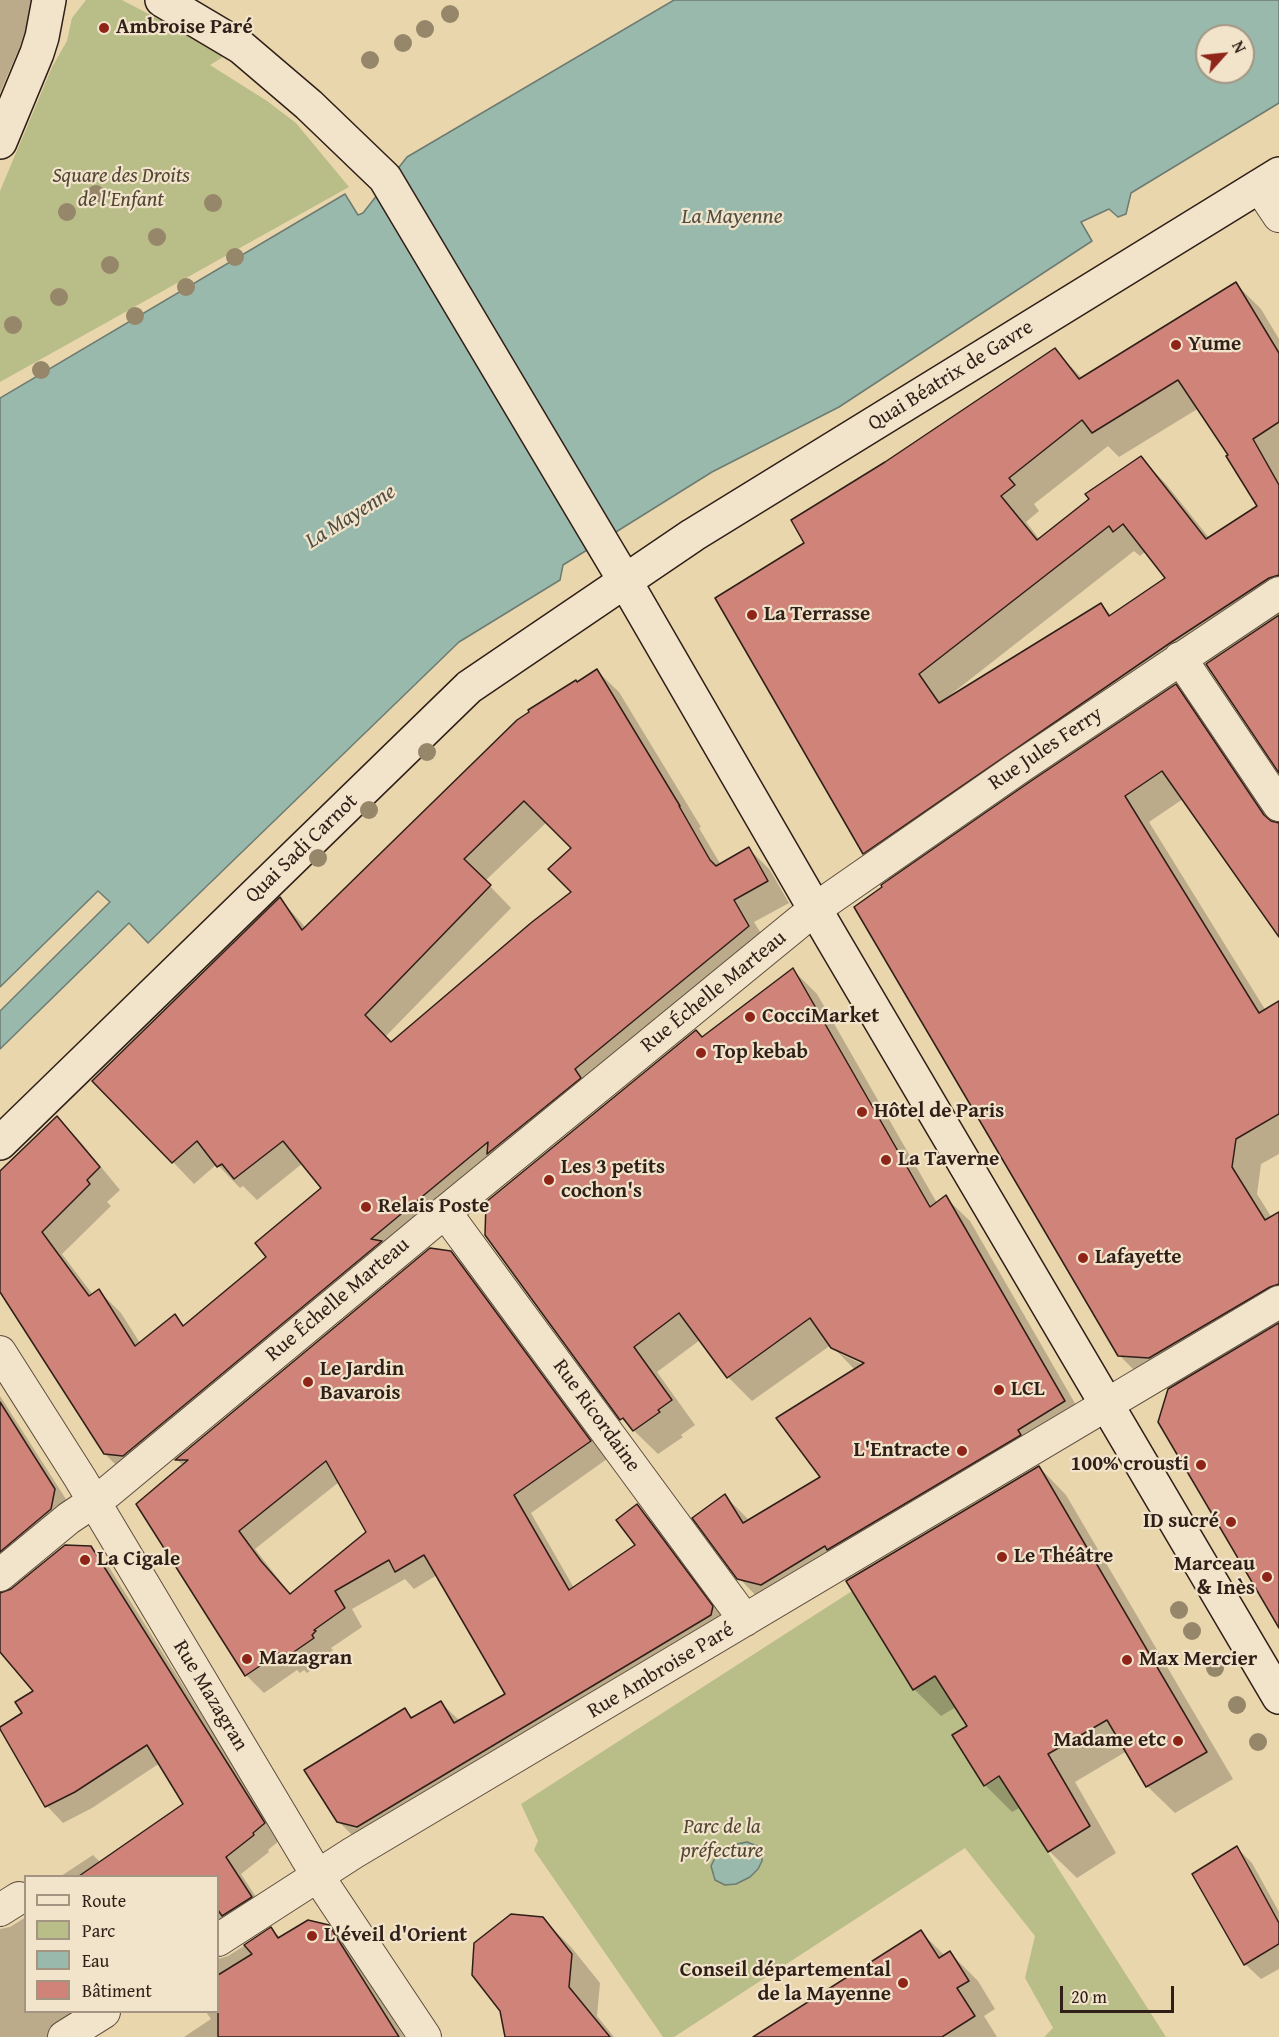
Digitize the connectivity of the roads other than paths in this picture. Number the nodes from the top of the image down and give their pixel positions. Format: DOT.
graph roads {
  1 [pos="49,0"];
  2 [pos="162,0"];
  3 [pos="0,142"];
  4 [pos="1269,180"];
  5 [pos="1279,216"];
  6 [pos="625,581"];
  7 [pos="1279,593"];
  8 [pos="1180,658"];
  9 [pos="1279,805"];
  10 [pos="815,909"];
  11 [pos="0,1143"];
  12 [pos="445,1212"];
  13 [pos="1279,1302"];
  14 [pos="0,1352"];
  15 [pos="1107,1405"];
  16 [pos="94,1500"];
  17 [pos="0,1575"];
  18 [pos="746,1620"];
  19 [pos="1279,1697"];
  20 [pos="317,1875"];
  21 [pos="219,1939"];
  22 [pos="102,2013"];
  23 [pos="64,2037"];
  24 [pos="425,2037"];
  1 -- 3 [label="main road"];
  2 -- 6 [label="main road"];
  4 -- 5 [label="street"];
  4 -- 6 [label="main road, Quai Béatrix de Gavre"];
  6 -- 10 [label="main road"];
  6 -- 11 [label="main road, Quai Sadi Carnot"];
  7 -- 8 [label="street, Rue Jules Ferry"];
  8 -- 9 [label="street"];
  8 -- 10 [label="street, Rue Jules Ferry"];
  10 -- 12 [label="street, Rue Échelle Marteau"];
  10 -- 15 [label="main road"];
  12 -- 16 [label="street, Rue Échelle Marteau"];
  12 -- 18 [label="street, Rue Ricordaine"];
  13 -- 15 [label="street, Rue Ambroise Paré"];
  14 -- 16 [label="street, Rue Mazagran"];
  15 -- 18 [label="street, Rue Ambroise Paré"];
  15 -- 19 [label="main road"];
  16 -- 17 [label="street, Rue Échelle Marteau"];
  16 -- 20 [label="street, Rue Mazagran"];
  18 -- 20 [label="street, Rue Ambroise Paré"];
  20 -- 21 [label="street, Rue Ambroise Paré"];
  20 -- 24 [label="street, Rue Mazagran"];
  22 -- 23 [label="street"];
}
